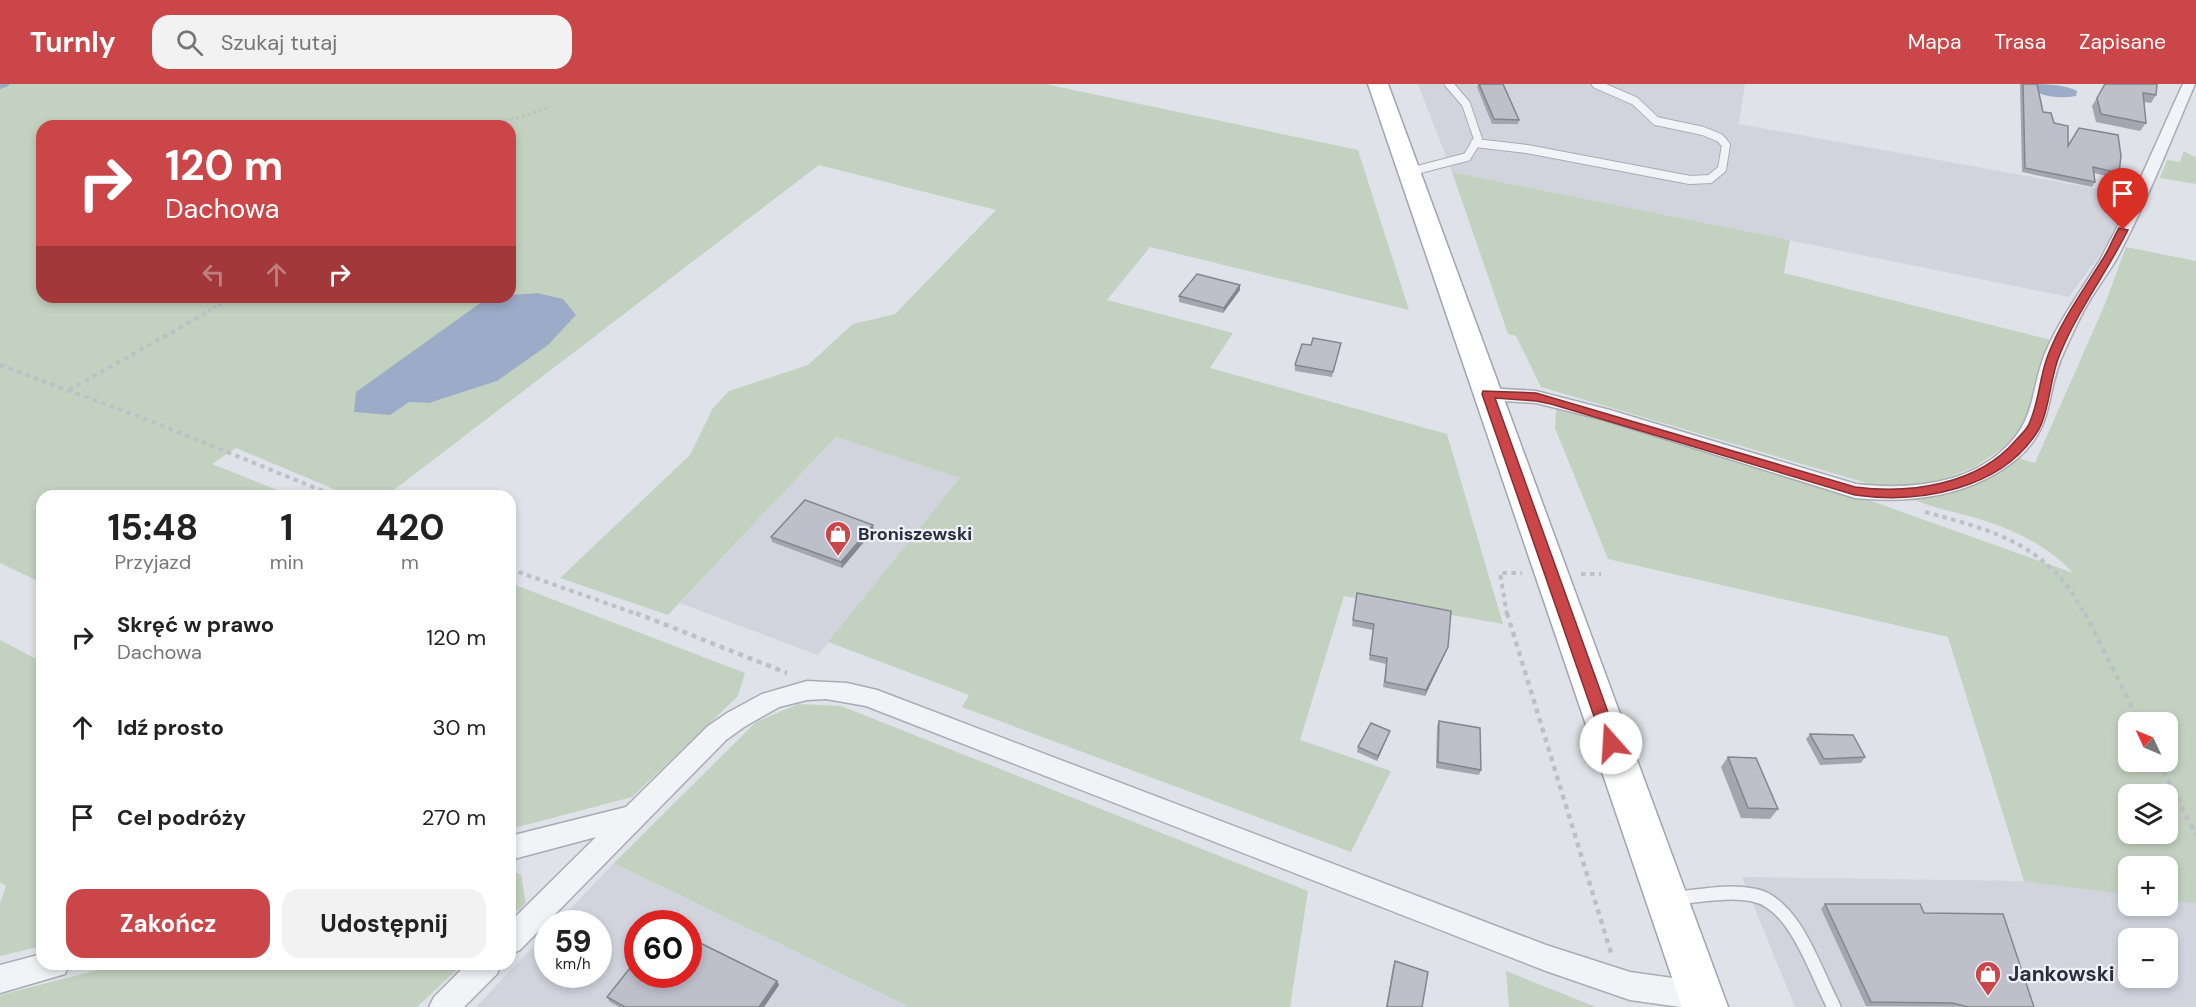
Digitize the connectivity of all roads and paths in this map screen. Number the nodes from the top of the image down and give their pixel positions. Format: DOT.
graph roads {
  1 [pos="1378,84"];
  2 [pos="1449,84"];
  3 [pos="1596,84"];
  4 [pos="2189,84"];
  5 [pos="551,106"];
  6 [pos="511,120"];
  7 [pos="1475,143"];
  8 [pos="1409,172"];
  9 [pos="223,303"];
  10 [pos="0,365"];
  11 [pos="68,390"];
  12 [pos="1488,394"];
  13 [pos="320,490"];
  14 [pos="1890,494"];
  15 [pos="516,571"];
  16 [pos="1553,574"];
  17 [pos="1601,574"];
  18 [pos="826,689"];
  19 [pos="2134,712"];
  20 [pos="2165,772"];
  21 [pos="636,816"];
  22 [pos="2196,835"];
  23 [pos="516,846"];
  24 [pos="1666,898"];
  25 [pos="516,935"];
  26 [pos="36,969"];
  27 [pos="481,970"];
  28 [pos="0,979"];
  29 [pos="1615,982"];
  30 [pos="1703,1002"];
  31 [pos="444,1007"];
  32 [pos="1834,1007"];
  1 -- 8 [label="main road"];
  2 -- 7 [label="lane"];
  3 -- 7 [label="lane"];
  4 -- 14 [label="street"];
  5 -- 6 [label="path"];
  7 -- 8 [label="lane"];
  8 -- 12 [label="main road"];
  9 -- 11 [label="path"];
  10 -- 11 [label="path"];
  11 -- 13 [label="path"];
  12 -- 14 [label="street"];
  12 -- 16 [label="main road"];
  14 -- 19 [label="path"];
  15 -- 18 [label="path"];
  16 -- 17 [label="path"];
  16 -- 24 [label="main road"];
  16 -- 29 [label="path"];
  18 -- 21 [label="street"];
  18 -- 29 [label="street"];
  20 -- 22 [label="path"];
  21 -- 23 [label="street"];
  21 -- 25 [label="street"];
  24 -- 30 [label="main road"];
  24 -- 32 [label="lane"];
  26 -- 28 [label="street"];
  27 -- 31 [label="street"];
  29 -- 30 [label="street"];
}
